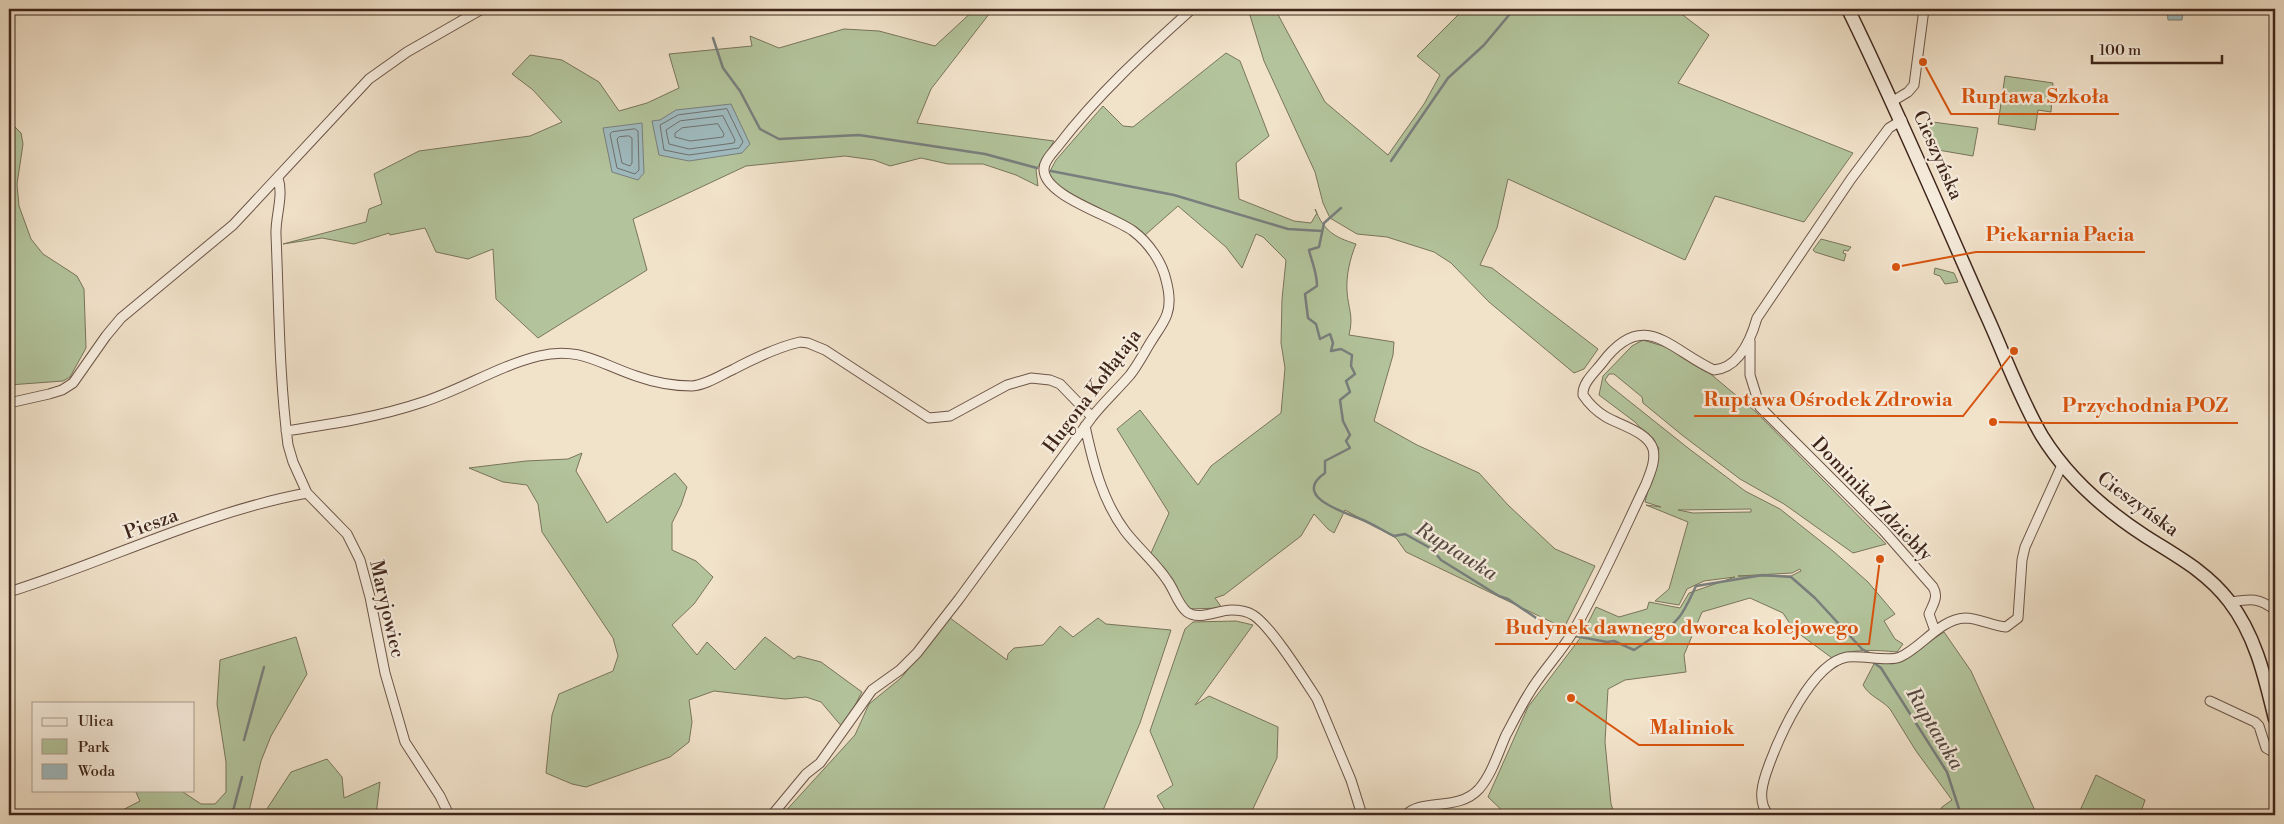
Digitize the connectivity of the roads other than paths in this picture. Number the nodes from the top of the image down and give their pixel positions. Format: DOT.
graph roads {
  1 [pos="482,9"];
  2 [pos="1192,9"];
  3 [pos="1848,9"];
  4 [pos="1924,9"];
  5 [pos="1893,101"];
  6 [pos="1902,120"];
  7 [pos="278,178"];
  8 [pos="1750,338"];
  9 [pos="9,403"];
  10 [pos="1092,417"];
  11 [pos="1085,426"];
  12 [pos="286,431"];
  13 [pos="2062,464"];
  14 [pos="307,493"];
  15 [pos="9,592"];
  16 [pos="2275,601"];
  17 [pos="2230,602"];
  18 [pos="2264,602"];
  19 [pos="2275,610"];
  20 [pos="1935,631"];
  21 [pos="2210,701"];
  22 [pos="2275,719"];
  23 [pos="2275,754"];
  24 [pos="449,815"];
  25 [pos="772,815"];
  26 [pos="1362,815"];
  27 [pos="1406,815"];
  28 [pos="1769,815"];
  1 -- 7 [label="street"];
  2 -- 10 [label="street, Hugona Kołłątaja"];
  3 -- 5 [label="main road, Cieszyńska"];
  4 -- 5 [label="street"];
  5 -- 6 [label="main road, Cieszyńska"];
  6 -- 8 [label="street, Dominika Zdziebły"];
  6 -- 13 [label="main road, Cieszyńska"];
  7 -- 9 [label="street"];
  7 -- 12 [label="street, Maryjowiec"];
  8 -- 20 [label="street, Dominika Zdziebły"];
  8 -- 27 [label="street, Dominika Zdziebły"];
  10 -- 11 [label="street, Hugona Kołłątaja"];
  10 -- 12 [label="street"];
  11 -- 25 [label="street, Hugona Kołłątaja"];
  11 -- 26 [label="street"];
  12 -- 14 [label="street, Maryjowiec"];
  13 -- 17 [label="main road, Cieszyńska"];
  13 -- 20 [label="street"];
  14 -- 15 [label="street, Piesza"];
  14 -- 24 [label="street, Maryjowiec"];
  16 -- 18 [label="street"];
  17 -- 18 [label="street"];
  17 -- 22 [label="main road, Cieszyńska"];
  18 -- 19 [label="street"];
  20 -- 28 [label="street"];
  21 -- 23 [label="street"];
}
